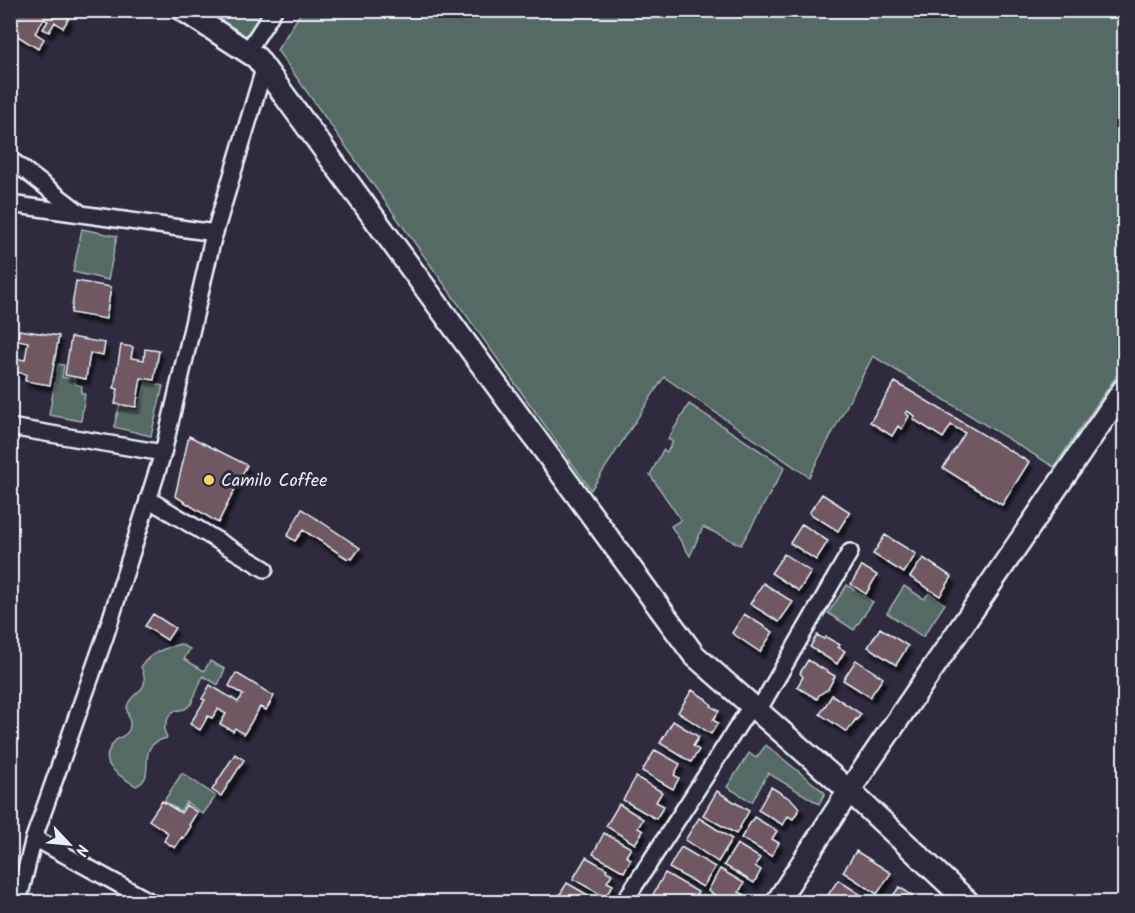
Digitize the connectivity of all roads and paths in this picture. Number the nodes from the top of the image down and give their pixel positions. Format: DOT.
graph roads {
  1 [pos="183,10"];
  2 [pos="274,10"];
  3 [pos="247,52"];
  4 [pos="264,69"];
  5 [pos="10,159"];
  6 [pos="10,204"];
  7 [pos="82,214"];
  8 [pos="215,233"];
  9 [pos="1125,389"];
  10 [pos="10,427"];
  11 [pos="163,453"];
  12 [pos="148,499"];
  13 [pos="850,552"];
  14 [pos="265,568"];
  15 [pos="754,708"];
  16 [pos="849,791"];
  17 [pos="34,838"];
  18 [pos="18,903"];
  19 [pos="151,903"];
  20 [pos="624,903"];
  21 [pos="777,903"];
  22 [pos="968,903"];
  1 -- 3 [label="street"];
  2 -- 3 [label="street"];
  3 -- 4 [label="street"];
  4 -- 8 [label="street"];
  4 -- 15 [label="street"];
  5 -- 7 [label="street"];
  6 -- 7 [label="street"];
  7 -- 8 [label="street"];
  8 -- 11 [label="street"];
  9 -- 16 [label="street"];
  10 -- 11 [label="street"];
  11 -- 12 [label="street"];
  12 -- 14 [label="street"];
  12 -- 17 [label="street"];
  13 -- 15 [label="street"];
  15 -- 16 [label="street"];
  15 -- 20 [label="street"];
  16 -- 21 [label="street"];
  16 -- 22 [label="street"];
  17 -- 18 [label="street"];
  17 -- 19 [label="street"];
}
